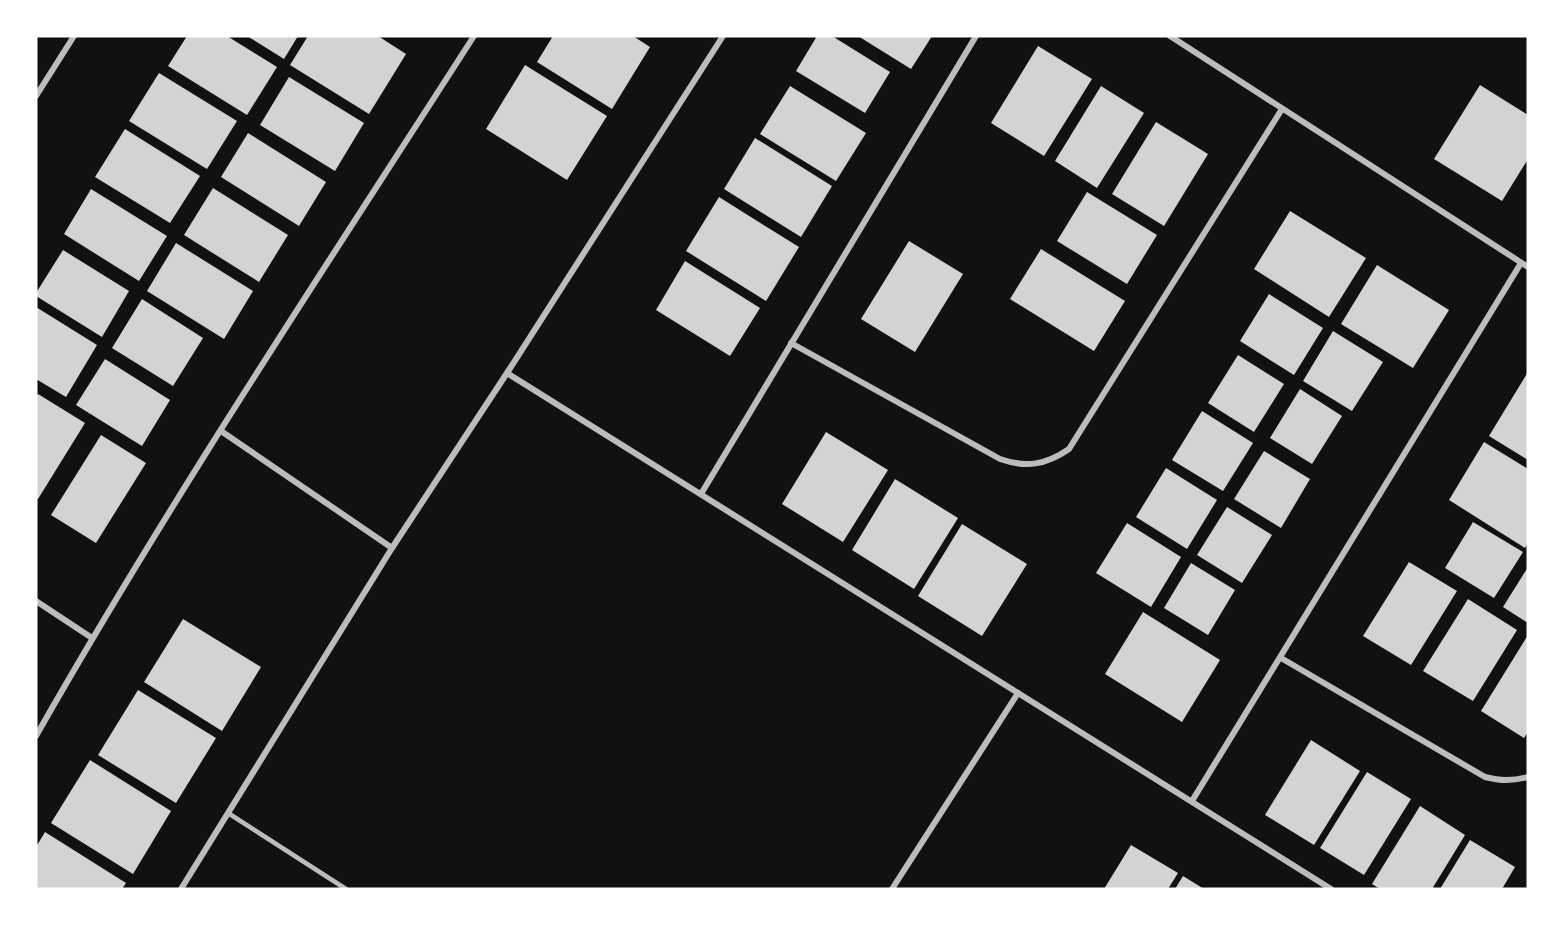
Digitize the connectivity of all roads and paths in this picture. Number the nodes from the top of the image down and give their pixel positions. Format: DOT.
graph roads {
  1 [pos="74,36"];
  2 [pos="474,36"];
  3 [pos="723,36"];
  4 [pos="976,36"];
  5 [pos="1170,36"];
  6 [pos="36,96"];
  7 [pos="1282,109"];
  8 [pos="1521,263"];
  9 [pos="1528,267"];
  10 [pos="791,343"];
  11 [pos="507,373"];
  12 [pos="221,430"];
  13 [pos="701,494"];
  14 [pos="392,548"];
  15 [pos="36,601"];
  16 [pos="92,638"];
  17 [pos="1281,658"];
  18 [pos="1018,693"];
  19 [pos="36,736"];
  20 [pos="1528,777"];
  21 [pos="1192,801"];
  22 [pos="228,813"];
  23 [pos="339,887"];
  24 [pos="181,889"];
  25 [pos="346,889"];
  26 [pos="892,889"];
  27 [pos="1331,889"];
  1 -- 6 [label="street"];
  2 -- 12 [label="street"];
  3 -- 11 [label="street"];
  4 -- 10 [label="street"];
  5 -- 7 [label="street"];
  7 -- 8 [label="street"];
  7 -- 10 [label="street"];
  8 -- 9 [label="street"];
  8 -- 17 [label="street"];
  10 -- 13 [label="street"];
  11 -- 13 [label="street"];
  11 -- 14 [label="street"];
  12 -- 14 [label="street"];
  12 -- 16 [label="street"];
  13 -- 18 [label="street"];
  14 -- 22 [label="street"];
  15 -- 16 [label="street"];
  16 -- 19 [label="street"];
  17 -- 20 [label="street"];
  17 -- 21 [label="street"];
  18 -- 21 [label="street"];
  18 -- 26 [label="street"];
  21 -- 27 [label="street"];
  22 -- 23 [label="lane"];
  22 -- 24 [label="street"];
  23 -- 25 [label="lane"];
}
